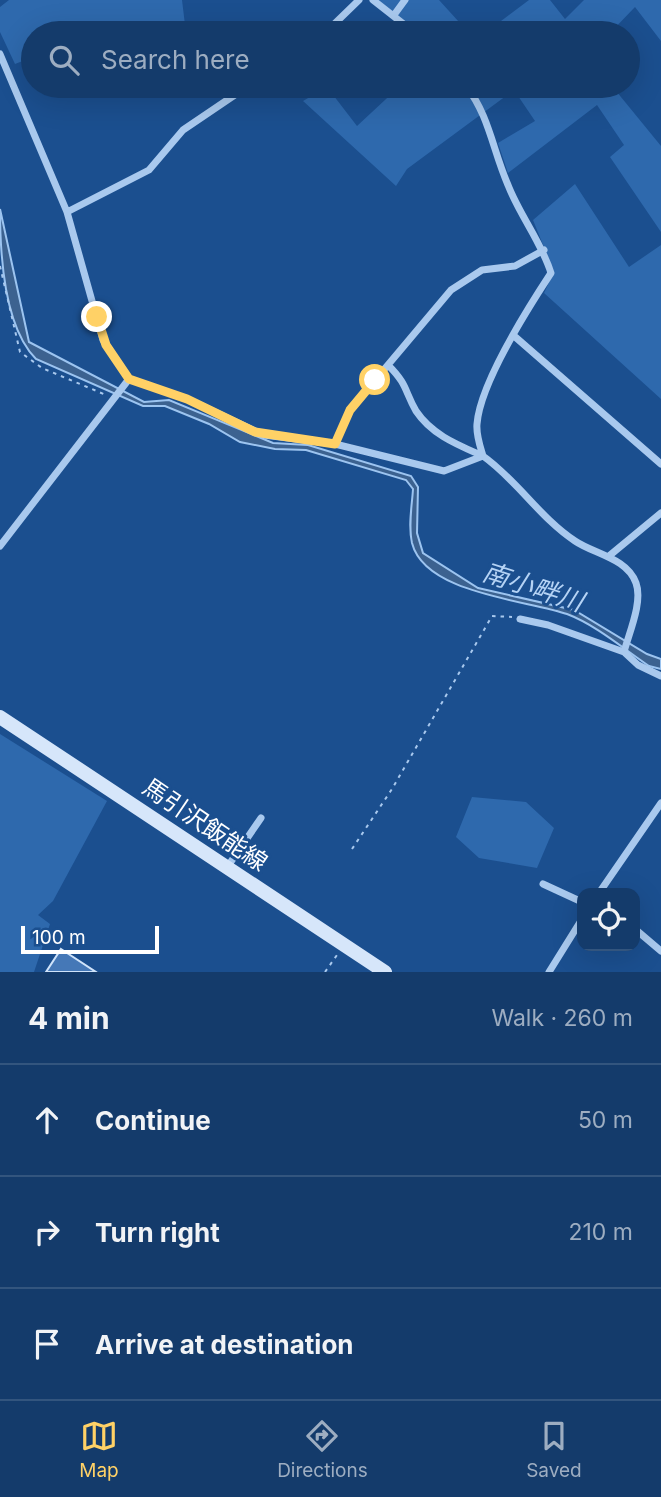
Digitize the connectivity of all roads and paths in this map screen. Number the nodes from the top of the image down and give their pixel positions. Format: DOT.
graph roads {
  1 [pos="359,0"];
  2 [pos="373,0"];
  3 [pos="405,0"];
  4 [pos="394,15"];
  5 [pos="337,21"];
  6 [pos="401,21"];
  7 [pos="0,54"];
  8 [pos="230,98"];
  9 [pos="475,98"];
  10 [pos="67,212"];
  11 [pos="544,250"];
  12 [pos="0,266"];
  13 [pos="2,283"];
  14 [pos="513,335"];
  15 [pos="387,365"];
  16 [pos="126,382"];
  17 [pos="114,397"];
  18 [pos="335,444"];
  19 [pos="483,456"];
  20 [pos="661,464"];
  21 [pos="661,513"];
  22 [pos="0,546"];
  23 [pos="609,556"];
  24 [pos="520,619"];
  25 [pos="624,652"];
  26 [pos="661,676"];
  27 [pos="0,717"];
  28 [pos="661,803"];
  29 [pos="261,818"];
  30 [pos="352,849"];
  31 [pos="228,866"];
  32 [pos="543,884"];
  33 [pos="602,888"];
  34 [pos="577,900"];
  35 [pos="577,927"];
  36 [pos="640,933"];
  37 [pos="344,945"];
  38 [pos="661,951"];
  39 [pos="325,972"];
  40 [pos="385,972"];
  41 [pos="549,972"];
  1 -- 5 [label="street"];
  2 -- 4 [label="street"];
  3 -- 4 [label="street"];
  4 -- 6 [label="street"];
  7 -- 10 [label="street"];
  8 -- 10 [label="street"];
  9 -- 11 [label="street"];
  10 -- 16 [label="street"];
  11 -- 14 [label="street"];
  11 -- 15 [label="street"];
  12 -- 13 [label="path"];
  13 -- 17 [label="path"];
  14 -- 19 [label="street"];
  14 -- 20 [label="street"];
  15 -- 18 [label="street"];
  15 -- 19 [label="street"];
  16 -- 17 [label="street"];
  16 -- 18 [label="street"];
  17 -- 22 [label="street"];
  18 -- 19 [label="street"];
  19 -- 23 [label="street"];
  21 -- 23 [label="street"];
  23 -- 25 [label="street"];
  24 -- 25 [label="street"];
  24 -- 30 [label="path"];
  25 -- 26 [label="street"];
  27 -- 31 [label="main road, 馬引沢飯能線"];
  28 -- 33 [label="street"];
  29 -- 31 [label="street"];
  31 -- 37 [label="main road, 馬引沢飯能線"];
  32 -- 34 [label="street"];
  35 -- 41 [label="street"];
  36 -- 38 [label="street"];
  37 -- 39 [label="path"];
  37 -- 40 [label="main road, 馬引沢飯能線"];
}
